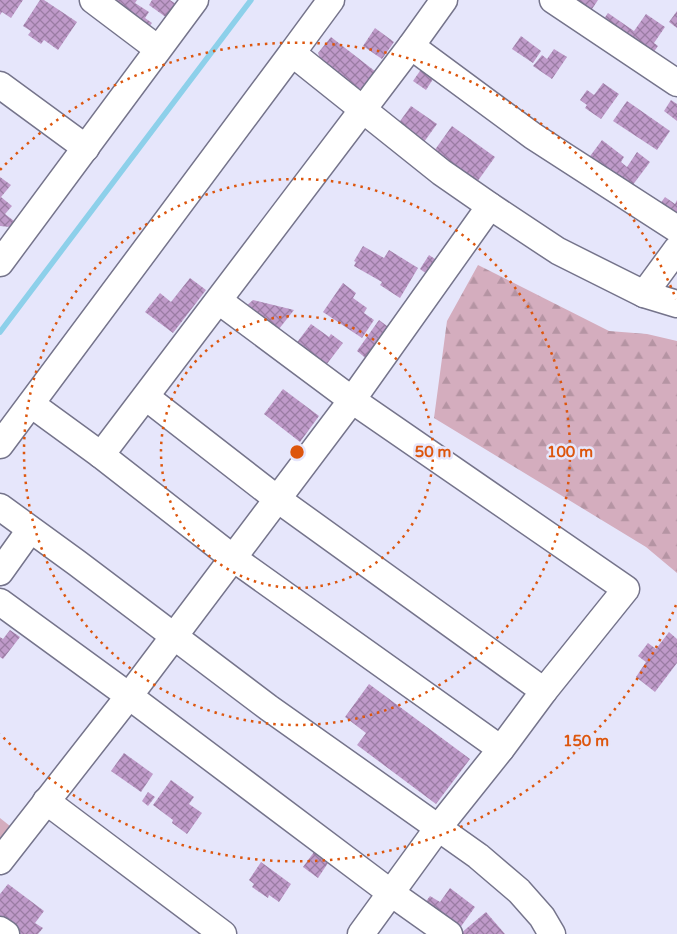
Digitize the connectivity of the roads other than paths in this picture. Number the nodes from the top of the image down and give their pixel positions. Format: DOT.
graph roads {
  1 [pos="93,0"];
  2 [pos="194,0"];
  3 [pos="331,0"];
  4 [pos="444,0"];
  5 [pos="553,0"];
  6 [pos="411,46"];
  7 [pos="158,49"];
  8 [pos="292,53"];
  9 [pos="677,83"];
  10 [pos="0,85"];
  11 [pos="362,110"];
  12 [pos="86,148"];
  13 [pos="490,206"];
  14 [pos="677,229"];
  15 [pos="4,248"];
  16 [pos="677,249"];
  17 [pos="644,294"];
  18 [pos="219,300"];
  19 [pos="677,304"];
  20 [pos="146,397"];
  21 [pos="352,400"];
  22 [pos="31,404"];
  23 [pos="0,445"];
  24 [pos="101,455"];
  25 [pos="276,498"];
  26 [pos="0,507"];
  27 [pos="30,530"];
  28 [pos="233,558"];
  29 [pos="0,572"];
  30 [pos="0,602"];
  31 [pos="173,636"];
  32 [pos="544,691"];
  33 [pos="128,696"];
  34 [pos="501,749"];
  35 [pos="46,801"];
  36 [pos="438,828"];
  37 [pos="0,861"];
  38 [pos="391,893"];
  39 [pos="0,930"];
  40 [pos="6,934"];
  41 [pos="224,934"];
  42 [pos="361,934"];
  43 [pos="449,934"];
  44 [pos="552,934"];
  1 -- 7 [label="street"];
  2 -- 7 [label="street"];
  3 -- 8 [label="street"];
  4 -- 6 [label="street"];
  5 -- 9 [label="street"];
  6 -- 11 [label="street"];
  6 -- 14 [label="street"];
  7 -- 12 [label="street"];
  8 -- 11 [label="street"];
  8 -- 22 [label="street"];
  10 -- 12 [label="street"];
  11 -- 13 [label="street"];
  11 -- 18 [label="street"];
  12 -- 15 [label="street"];
  13 -- 17 [label="street"];
  13 -- 21 [label="street"];
  16 -- 17 [label="street"];
  17 -- 19 [label="street"];
  18 -- 20 [label="street"];
  18 -- 21 [label="street"];
  20 -- 24 [label="street"];
  20 -- 25 [label="street"];
  21 -- 25 [label="street"];
  21 -- 32 [label="street"];
  22 -- 23 [label="street"];
  22 -- 24 [label="street"];
  24 -- 28 [label="street"];
  25 -- 28 [label="street"];
  25 -- 32 [label="street"];
  26 -- 27 [label="street"];
  27 -- 29 [label="street"];
  27 -- 31 [label="street"];
  28 -- 31 [label="street"];
  28 -- 34 [label="street"];
  30 -- 33 [label="street"];
  31 -- 33 [label="street"];
  31 -- 36 [label="street"];
  32 -- 34 [label="street"];
  33 -- 35 [label="street"];
  33 -- 38 [label="street"];
  34 -- 36 [label="street"];
  35 -- 37 [label="street"];
  35 -- 41 [label="street"];
  36 -- 38 [label="street"];
  36 -- 44 [label="street"];
  38 -- 42 [label="street"];
  38 -- 43 [label="street"];
  39 -- 40 [label="street"];
}
